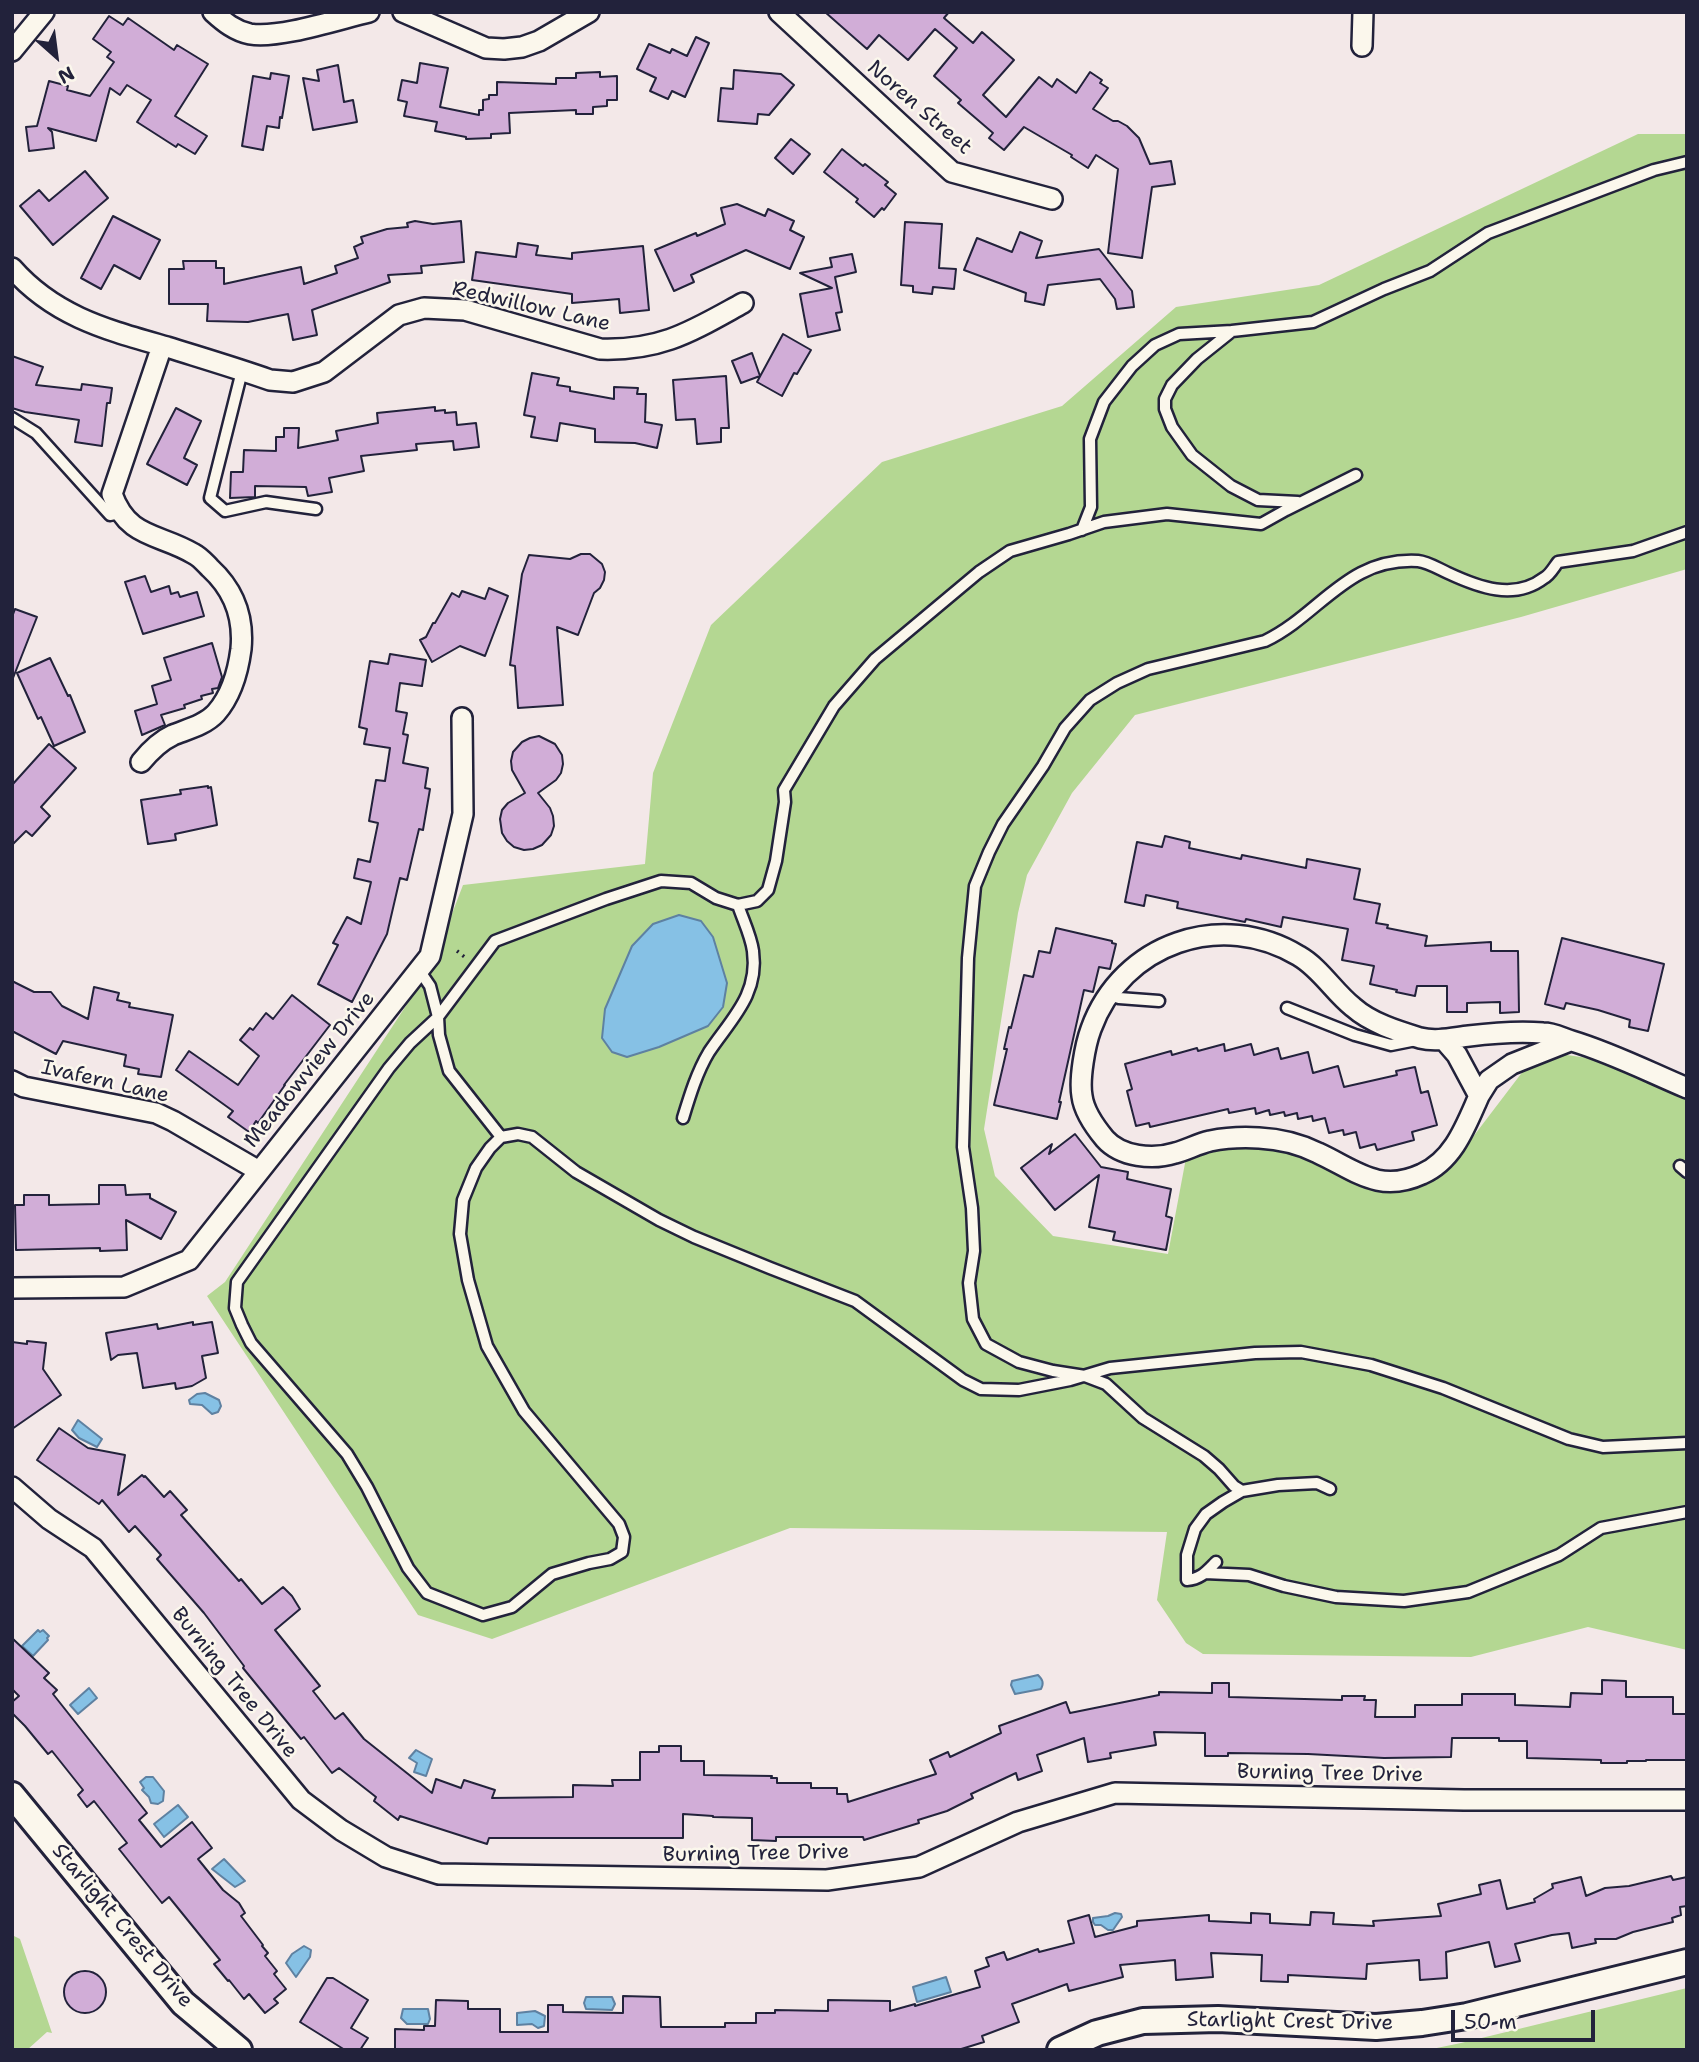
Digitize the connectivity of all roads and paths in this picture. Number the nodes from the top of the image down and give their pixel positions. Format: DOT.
graph roads {
  1 [pos="44,12"];
  2 [pos="213,12"];
  3 [pos="369,12"];
  4 [pos="403,12"];
  5 [pos="589,12"];
  6 [pos="779,12"];
  7 [pos="1363,12"];
  8 [pos="1362,46"];
  9 [pos="12,51"];
  10 [pos="1687,162"];
  11 [pos="1052,199"];
  12 [pos="12,268"];
  13 [pos="743,303"];
  14 [pos="1232,331"];
  15 [pos="162,346"];
  16 [pos="242,371"];
  17 [pos="12,418"];
  18 [pos="1356,475"];
  19 [pos="1301,502"];
  20 [pos="316,509"];
  21 [pos="120,513"];
  22 [pos="1082,530"];
  23 [pos="1687,532"];
  24 [pos="462,718"];
  25 [pos="141,762"];
  26 [pos="738,905"];
  27 [pos="419,970"];
  28 [pos="1109,995"];
  29 [pos="1159,1001"];
  30 [pos="1287,1008"];
  31 [pos="438,1017"];
  32 [pos="1423,1039"];
  33 [pos="1444,1040"];
  34 [pos="1570,1041"];
  35 [pos="12,1081"];
  36 [pos="1687,1088"];
  37 [pos="1479,1096"];
  38 [pos="683,1118"];
  39 [pos="502,1137"];
  40 [pos="259,1171"];
  41 [pos="12,1288"];
  42 [pos="1085,1376"];
  43 [pos="1687,1443"];
  44 [pos="12,1487"];
  45 [pos="1330,1489"];
  46 [pos="1242,1491"];
  47 [pos="1687,1512"];
  48 [pos="1216,1562"];
  49 [pos="1205,1573"];
  50 [pos="12,1796"];
  51 [pos="1687,1800"];
  52 [pos="1687,1962"];
  53 [pos="239,2050"];
  54 [pos="1060,2050"];
  1 -- 9 [label="street"];
  2 -- 3 [label="street"];
  4 -- 5 [label="street"];
  6 -- 11 [label="street, Noren Street"];
  7 -- 8 [label="street"];
  10 -- 14 [label="lane"];
  12 -- 15 [label="street, Redwillow Lane"];
  13 -- 16 [label="street, Redwillow Lane"];
  14 -- 19 [label="lane"];
  14 -- 22 [label="lane"];
  15 -- 16 [label="street, Redwillow Lane"];
  15 -- 21 [label="street"];
  16 -- 20 [label="lane"];
  17 -- 21 [label="lane"];
  18 -- 19 [label="lane"];
  19 -- 22 [label="lane"];
  21 -- 25 [label="street"];
  22 -- 26 [label="lane"];
  23 -- 42 [label="lane"];
  24 -- 27 [label="street, Meadowview Drive"];
  26 -- 31 [label="lane"];
  26 -- 38 [label="lane"];
  27 -- 31 [label="lane"];
  27 -- 40 [label="street, Meadowview Drive"];
  28 -- 29 [label="lane"];
  28 -- 32 [label="street"];
  28 -- 37 [label="street"];
  30 -- 32 [label="lane"];
  31 -- 39 [label="lane"];
  31 -- 39 [label="lane"];
  32 -- 33 [label="street"];
  33 -- 34 [label="street"];
  33 -- 37 [label="street"];
  34 -- 36 [label="street"];
  34 -- 37 [label="street"];
  35 -- 40 [label="street, Ivafern Lane"];
  39 -- 42 [label="lane"];
  40 -- 41 [label="street, Meadowview Drive"];
  42 -- 43 [label="lane"];
  42 -- 46 [label="lane"];
  44 -- 51 [label="street, Burning Tree Drive"];
  45 -- 46 [label="lane"];
  46 -- 49 [label="lane"];
  47 -- 49 [label="lane"];
  48 -- 49 [label="lane"];
  50 -- 53 [label="street, Starlight Crest Drive"];
  52 -- 54 [label="street, Starlight Crest Drive"];
}
